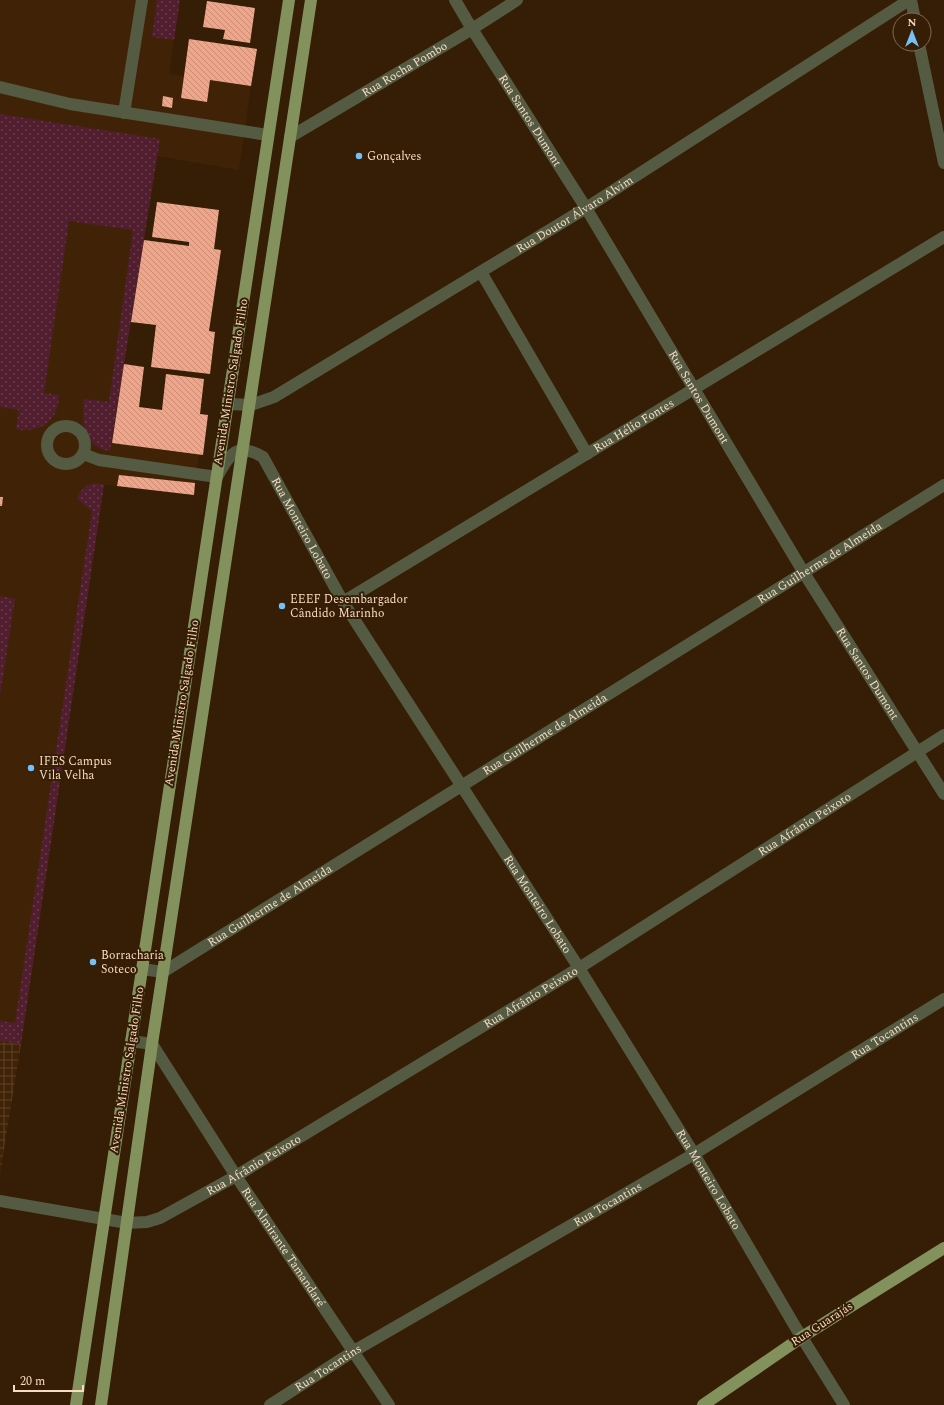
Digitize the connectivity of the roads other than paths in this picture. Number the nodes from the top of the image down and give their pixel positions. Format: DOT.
graph roads {
  1 [pos="142,0"];
  2 [pos="289,0"];
  3 [pos="312,0"];
  4 [pos="455,0"];
  5 [pos="517,0"];
  6 [pos="910,0"];
  7 [pos="913,12"];
  8 [pos="472,30"];
  9 [pos="921,52"];
  10 [pos="0,87"];
  11 [pos="124,113"];
  12 [pos="272,113"];
  13 [pos="293,117"];
  14 [pos="268,139"];
  15 [pos="290,142"];
  16 [pos="944,163"];
  17 [pos="586,208"];
  18 [pos="944,237"];
  19 [pos="480,272"];
  20 [pos="694,389"];
  21 [pos="229,404"];
  22 [pos="251,405"];
  23 [pos="243,450"];
  24 [pos="83,454"];
  25 [pos="587,454"];
  26 [pos="217,477"];
  27 [pos="944,485"];
  28 [pos="804,573"];
  29 [pos="343,602"];
  30 [pos="944,735"];
  31 [pos="917,752"];
  32 [pos="461,787"];
  33 [pos="944,794"];
  34 [pos="579,968"];
  35 [pos="142,969"];
  36 [pos="164,972"];
  37 [pos="944,999"];
  38 [pos="131,1041"];
  39 [pos="152,1044"];
  40 [pos="694,1154"];
  41 [pos="236,1176"];
  42 [pos="0,1201"];
  43 [pos="104,1219"];
  44 [pos="127,1223"];
  45 [pos="944,1248"];
  46 [pos="802,1337"];
  47 [pos="354,1351"];
  48 [pos="76,1405"];
  49 [pos="101,1405"];
  50 [pos="270,1405"];
  51 [pos="389,1405"];
  52 [pos="703,1405"];
  53 [pos="844,1405"];
  1 -- 11 [label="street"];
  2 -- 12 [label="main road, Avenida Ministro Salgado Filho"];
  3 -- 13 [label="main road, Avenida Ministro Salgado Filho"];
  4 -- 8 [label="street, Rua Santos Dumont"];
  5 -- 8 [label="street, Rua Rocha Pombo"];
  6 -- 7 [label="street"];
  6 -- 17 [label="street, Rua Doutor Álvaro Alvim"];
  8 -- 15 [label="street, Rua Rocha Pombo"];
  8 -- 17 [label="street, Rua Santos Dumont"];
  9 -- 16 [label="street"];
  10 -- 11 [label="street"];
  11 -- 14 [label="street"];
  12 -- 13 [label="main road"];
  12 -- 14 [label="main road, Avenida Ministro Salgado Filho"];
  13 -- 15 [label="main road, Avenida Ministro Salgado Filho"];
  14 -- 15 [label="main road"];
  14 -- 21 [label="main road, Avenida Ministro Salgado Filho"];
  15 -- 22 [label="main road, Avenida Ministro Salgado Filho"];
  17 -- 19 [label="street, Rua Doutor Álvaro Alvim"];
  17 -- 20 [label="street, Rua Santos Dumont"];
  18 -- 20 [label="street, Rua Hélio Fontes"];
  19 -- 22 [label="street, Rua Doutor Álvaro Alvim"];
  19 -- 25 [label="street"];
  20 -- 25 [label="street, Rua Hélio Fontes"];
  20 -- 28 [label="street, Rua Santos Dumont"];
  21 -- 22 [label="street, Rua Doutor Álvaro Alvim"];
  21 -- 26 [label="main road, Avenida Ministro Salgado Filho"];
  22 -- 23 [label="main road, Avenida Ministro Salgado Filho"];
  23 -- 26 [label="street"];
  23 -- 29 [label="street, Rua Monteiro Lobato"];
  23 -- 36 [label="main road, Avenida Ministro Salgado Filho"];
  24 -- 26 [label="street"];
  25 -- 29 [label="street, Rua Hélio Fontes"];
  26 -- 35 [label="main road, Avenida Ministro Salgado Filho"];
  27 -- 28 [label="street, Rua Guilherme de Almeida"];
  28 -- 31 [label="street, Rua Santos Dumont"];
  28 -- 32 [label="street, Rua Guilherme de Almeida"];
  29 -- 32 [label="street, Rua Monteiro Lobato"];
  30 -- 31 [label="street, Rua Afrânio Peixoto"];
  31 -- 33 [label="street, Rua Santos Dumont"];
  31 -- 34 [label="street, Rua Afrânio Peixoto"];
  32 -- 34 [label="street, Rua Monteiro Lobato"];
  32 -- 36 [label="street, Rua Guilherme de Almeida"];
  34 -- 40 [label="street, Rua Monteiro Lobato"];
  34 -- 41 [label="street, Rua Afrânio Peixoto"];
  35 -- 36 [label="street"];
  35 -- 38 [label="main road, Avenida Ministro Salgado Filho"];
  36 -- 39 [label="main road, Avenida Ministro Salgado Filho"];
  37 -- 40 [label="street, Rua Tocantins"];
  38 -- 39 [label="street"];
  38 -- 43 [label="main road, Avenida Ministro Salgado Filho"];
  39 -- 41 [label="street, Rua Almirante Tamandaré"];
  39 -- 44 [label="main road, Avenida Ministro Salgado Filho"];
  40 -- 46 [label="street, Rua Monteiro Lobato"];
  40 -- 47 [label="street, Rua Tocantins"];
  41 -- 44 [label="street, Rua Afrânio Peixoto"];
  41 -- 47 [label="street, Rua Almirante Tamandaré"];
  42 -- 43 [label="street, Rua Afrânio Peixoto"];
  43 -- 44 [label="street, Rua Afrânio Peixoto"];
  43 -- 48 [label="main road, Avenida Ministro Salgado Filho"];
  44 -- 49 [label="main road, Avenida Ministro Salgado Filho"];
  45 -- 46 [label="main road, Rua Guarajás"];
  46 -- 52 [label="main road, Rua Guarajás"];
  46 -- 53 [label="street, Rua Monteiro Lobato"];
  47 -- 50 [label="street, Rua Tocantins"];
  47 -- 51 [label="street, Rua Almirante Tamandaré"];
}
